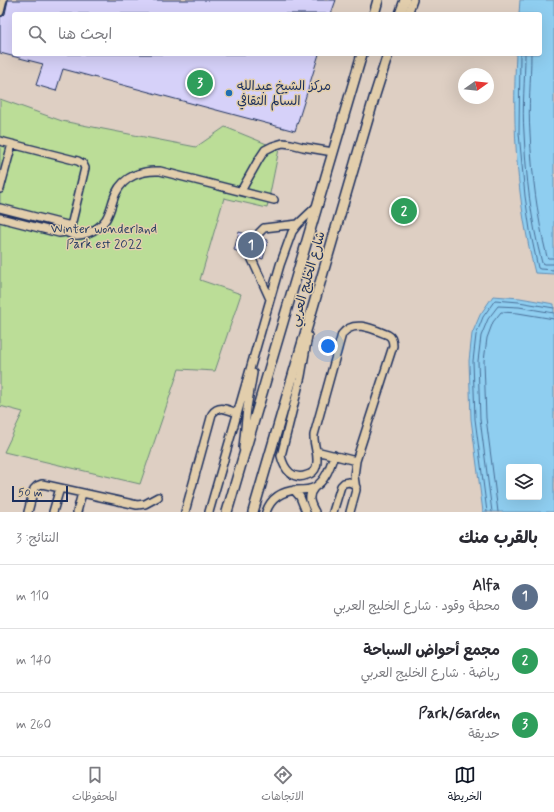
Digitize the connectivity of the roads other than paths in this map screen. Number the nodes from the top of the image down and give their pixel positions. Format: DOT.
graph roads {
  1 [pos="3,0"];
  2 [pos="378,0"];
  3 [pos="405,0"];
  4 [pos="413,0"];
  5 [pos="0,12"];
  6 [pos="375,12"];
  7 [pos="401,12"];
  8 [pos="409,12"];
  9 [pos="361,56"];
  10 [pos="387,56"];
  11 [pos="0,141"];
  12 [pos="12,144"];
  13 [pos="332,152"];
  14 [pos="0,188"];
  15 [pos="241,192"];
  16 [pos="274,200"];
  17 [pos="316,207"];
  18 [pos="0,208"];
  19 [pos="0,218"];
  20 [pos="298,224"];
  21 [pos="68,229"];
  22 [pos="254,236"];
  23 [pos="250,255"];
  24 [pos="270,299"];
  25 [pos="312,311"];
  26 [pos="260,334"];
  27 [pos="237,413"];
  28 [pos="316,451"];
  29 [pos="334,456"];
  30 [pos="356,461"];
  31 [pos="242,464"];
  32 [pos="356,487"];
  33 [pos="60,488"];
  34 [pos="314,488"];
  35 [pos="294,490"];
  36 [pos="82,493"];
  37 [pos="158,497"];
  38 [pos="28,512"];
  39 [pos="53,512"];
  40 [pos="77,512"];
  41 [pos="185,512"];
  42 [pos="209,512"];
  43 [pos="227,512"];
  44 [pos="253,512"];
  45 [pos="266,512"];
  46 [pos="306,512"];
  47 [pos="314,512"];
  48 [pos="333,512"];
  49 [pos="350,512"];
  1 -- 5 [label="lane"];
  2 -- 6 [label="main road"];
  3 -- 7 [label="main road"];
  4 -- 8 [label="lane"];
  9 -- 13 [label="main road, شارع الخليج العربي"];
  10 -- 25 [label="main road, شارع الخليج العربي"];
  11 -- 12 [label="lane"];
  12 -- 14 [label="lane"];
  12 -- 21 [label="lane"];
  13 -- 15 [label="lane"];
  13 -- 17 [label="main road, شارع الخليج العربي"];
  15 -- 16 [label="lane"];
  15 -- 21 [label="lane"];
  17 -- 20 [label="lane"];
  17 -- 31 [label="main road, شارع الخليج العربي"];
  18 -- 21 [label="lane"];
  19 -- 21 [label="lane"];
  20 -- 22 [label="lane"];
  20 -- 24 [label="lane"];
  23 -- 24 [label="lane"];
  24 -- 26 [label="lane"];
  25 -- 28 [label="lane"];
  25 -- 44 [label="main road, شارع الخليج العربي"];
  26 -- 27 [label="lane"];
  26 -- 31 [label="lane"];
  27 -- 41 [label="lane"];
  27 -- 42 [label="lane"];
  28 -- 29 [label="lane"];
  28 -- 30 [label="lane"];
  29 -- 30 [label="lane"];
  29 -- 34 [label="lane"];
  30 -- 32 [label="lane"];
  31 -- 43 [label="main road, شارع الخليج العربي"];
  32 -- 48 [label="lane"];
  32 -- 49 [label="lane"];
  33 -- 36 [label="lane"];
  33 -- 38 [label="lane"];
  33 -- 39 [label="lane"];
  34 -- 35 [label="lane"];
  34 -- 47 [label="lane"];
  35 -- 45 [label="lane"];
  35 -- 46 [label="lane"];
  36 -- 37 [label="lane"];
  36 -- 40 [label="lane"];
}
